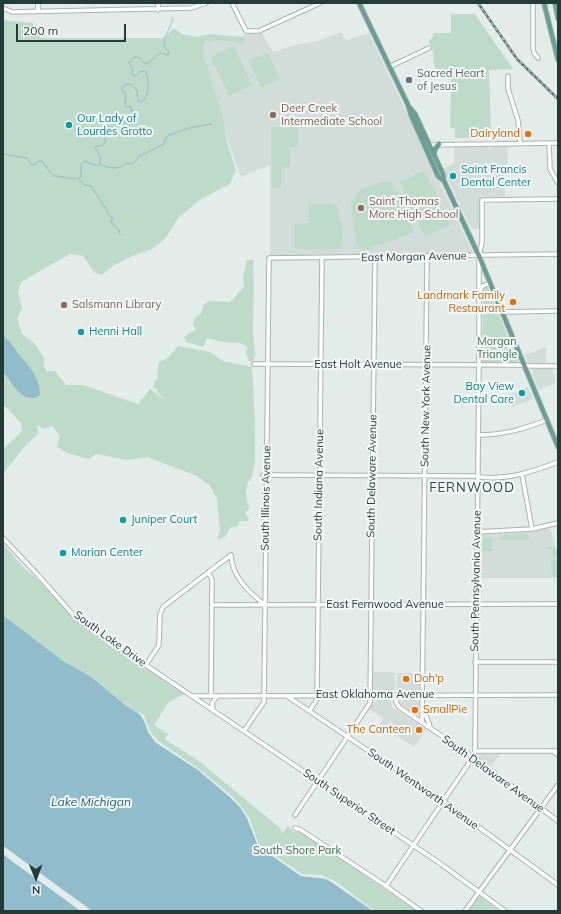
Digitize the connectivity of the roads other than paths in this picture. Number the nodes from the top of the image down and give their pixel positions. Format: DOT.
graph roads {
  1 [pos="38,3"];
  2 [pos="158,3"];
  3 [pos="206,3"];
  4 [pos="232,3"];
  5 [pos="320,3"];
  6 [pos="359,3"];
  7 [pos="532,3"];
  8 [pos="544,3"];
  9 [pos="555,3"];
  10 [pos="3,8"];
  11 [pos="158,10"];
  12 [pos="38,11"];
  13 [pos="558,19"];
  14 [pos="429,48"];
  15 [pos="538,58"];
  16 [pos="558,60"];
  17 [pos="389,67"];
  18 [pos="508,76"];
  19 [pos="520,143"];
  20 [pos="549,143"];
  21 [pos="558,143"];
  22 [pos="439,144"];
  23 [pos="427,145"];
  24 [pos="434,155"];
  25 [pos="444,181"];
  26 [pos="558,183"];
  27 [pos="558,199"];
  28 [pos="558,254"];
  29 [pos="479,256"];
  30 [pos="375,257"];
  31 [pos="427,257"];
  32 [pos="269,258"];
  33 [pos="322,258"];
  34 [pos="490,283"];
  35 [pos="480,290"];
  36 [pos="558,311"];
  37 [pos="502,312"];
  38 [pos="254,364"];
  39 [pos="268,365"];
  40 [pos="321,365"];
  41 [pos="373,365"];
  42 [pos="426,365"];
  43 [pos="479,365"];
  44 [pos="524,366"];
  45 [pos="558,366"];
  46 [pos="547,420"];
  47 [pos="478,435"];
  48 [pos="558,448"];
  49 [pos="558,462"];
  50 [pos="522,474"];
  51 [pos="265,476"];
  52 [pos="319,476"];
  53 [pos="372,476"];
  54 [pos="425,476"];
  55 [pos="478,477"];
  56 [pos="558,522"];
  57 [pos="532,529"];
  58 [pos="477,532"];
  59 [pos="3,538"];
  60 [pos="208,572"];
  61 [pos="558,604"];
  62 [pos="212,605"];
  63 [pos="265,605"];
  64 [pos="318,605"];
  65 [pos="371,605"];
  66 [pos="423,605"];
  67 [pos="476,605"];
  68 [pos="475,662"];
  69 [pos="558,662"];
  70 [pos="146,665"];
  71 [pos="211,695"];
  72 [pos="217,695"];
  73 [pos="264,695"];
  74 [pos="286,695"];
  75 [pos="317,695"];
  76 [pos="370,695"];
  77 [pos="396,695"];
  78 [pos="422,695"];
  79 [pos="475,695"];
  80 [pos="558,695"];
  81 [pos="192,696"];
  82 [pos="214,710"];
  83 [pos="310,710"];
  84 [pos="422,710"];
  85 [pos="422,722"];
  86 [pos="430,728"];
  87 [pos="244,731"];
  88 [pos="347,736"];
  89 [pos="475,751"];
  90 [pos="553,751"];
  91 [pos="558,751"];
  92 [pos="558,755"];
  93 [pos="473,757"];
  94 [pos="317,781"];
  95 [pos="558,785"];
  96 [pos="443,801"];
  97 [pos="541,808"];
  98 [pos="295,815"];
  99 [pos="558,821"];
  100 [pos="295,828"];
  101 [pos="414,845"];
  102 [pos="510,850"];
  103 [pos="558,885"];
  104 [pos="386,886"];
  105 [pos="479,892"];
  106 [pos="421,911"];
  107 [pos="465,911"];
  108 [pos="505,911"];
  1 -- 12 [label="street"];
  2 -- 11 [label="street"];
  3 -- 11 [label="street"];
  4 -- 5 [label="street"];
  6 -- 17 [label="main road"];
  7 -- 15 [label="street"];
  8 -- 16 [label="main road"];
  9 -- 13 [label="main road"];
  10 -- 12 [label="street"];
  11 -- 12 [label="street"];
  14 -- 17 [label="street"];
  17 -- 23 [label="main road"];
  18 -- 19 [label="street"];
  19 -- 20 [label="street"];
  19 -- 22 [label="street"];
  20 -- 21 [label="street"];
  20 -- 26 [label="street"];
  22 -- 23 [label="street"];
  22 -- 24 [label="main road"];
  23 -- 24 [label="main road"];
  23 -- 25 [label="main road"];
  24 -- 25 [label="main road"];
  25 -- 29 [label="main road"];
  27 -- 29 [label="street, South Pennsylvania Avenue"];
  28 -- 29 [label="street, East Morgan Avenue"];
  29 -- 31 [label="street, East Morgan Avenue"];
  29 -- 34 [label="main road"];
  29 -- 35 [label="street, South Pennsylvania Avenue"];
  30 -- 31 [label="street, East Morgan Avenue"];
  30 -- 33 [label="street, East Morgan Avenue"];
  30 -- 41 [label="street, South Delaware Avenue"];
  31 -- 42 [label="street, South New York Avenue"];
  32 -- 33 [label="street, East Morgan Avenue"];
  32 -- 39 [label="street, South Illinois Avenue"];
  33 -- 40 [label="street, South Indiana Avenue"];
  34 -- 35 [label="street"];
  34 -- 37 [label="main road"];
  35 -- 43 [label="street, South Pennsylvania Avenue"];
  36 -- 37 [label="street"];
  37 -- 44 [label="main road"];
  38 -- 39 [label="street, East Holt Avenue"];
  39 -- 40 [label="street, East Holt Avenue"];
  39 -- 51 [label="street, South Illinois Avenue"];
  40 -- 41 [label="street, East Holt Avenue"];
  40 -- 52 [label="street, South Indiana Avenue"];
  41 -- 42 [label="street, East Holt Avenue"];
  41 -- 53 [label="street, South Delaware Avenue"];
  42 -- 43 [label="street, East Holt Avenue"];
  42 -- 54 [label="street, South New York Avenue"];
  43 -- 44 [label="street, East Holt Avenue"];
  43 -- 47 [label="street, South Pennsylvania Avenue"];
  44 -- 45 [label="street, East Holt Avenue"];
  44 -- 46 [label="main road"];
  46 -- 47 [label="street"];
  46 -- 48 [label="main road"];
  47 -- 55 [label="street, South Pennsylvania Avenue"];
  49 -- 50 [label="street"];
  50 -- 55 [label="street"];
  50 -- 57 [label="street"];
  51 -- 52 [label="street"];
  51 -- 63 [label="street, South Illinois Avenue"];
  52 -- 53 [label="street"];
  52 -- 64 [label="street, South Indiana Avenue"];
  53 -- 54 [label="street"];
  53 -- 65 [label="street, South Delaware Avenue"];
  54 -- 55 [label="street"];
  54 -- 66 [label="street, South New York Avenue"];
  55 -- 58 [label="street, South Pennsylvania Avenue"];
  56 -- 57 [label="street"];
  57 -- 58 [label="street"];
  58 -- 67 [label="street, South Pennsylvania Avenue"];
  59 -- 70 [label="street, South Lake Drive"];
  60 -- 62 [label="street"];
  60 -- 63 [label="street"];
  60 -- 70 [label="street"];
  61 -- 67 [label="street, East Fernwood Avenue"];
  62 -- 63 [label="street, East Fernwood Avenue"];
  62 -- 71 [label="street"];
  63 -- 64 [label="street, East Fernwood Avenue"];
  63 -- 73 [label="street, South Illinois Avenue"];
  64 -- 65 [label="street, East Fernwood Avenue"];
  64 -- 75 [label="street, South Indiana Avenue"];
  65 -- 66 [label="street, East Fernwood Avenue"];
  65 -- 76 [label="street, South Delaware Avenue"];
  66 -- 67 [label="street, East Fernwood Avenue"];
  66 -- 78 [label="street, South New York Avenue"];
  67 -- 68 [label="street, South Pennsylvania Avenue"];
  68 -- 69 [label="street"];
  68 -- 79 [label="street, South Pennsylvania Avenue"];
  70 -- 81 [label="street, South Lake Drive"];
  71 -- 72 [label="street, East Oklahoma Avenue"];
  71 -- 81 [label="street, East Oklahoma Avenue"];
  72 -- 73 [label="street, East Oklahoma Avenue"];
  72 -- 82 [label="street"];
  73 -- 74 [label="street, East Oklahoma Avenue"];
  73 -- 87 [label="street, South Illinois Avenue"];
  74 -- 75 [label="street, East Oklahoma Avenue"];
  74 -- 83 [label="street, South Wentworth Avenue"];
  75 -- 76 [label="street, East Oklahoma Avenue"];
  75 -- 83 [label="street, South Indiana Avenue"];
  76 -- 77 [label="street, East Oklahoma Avenue"];
  76 -- 88 [label="street"];
  77 -- 78 [label="street, East Oklahoma Avenue"];
  77 -- 85 [label="street, South Delaware Avenue"];
  78 -- 79 [label="street, East Oklahoma Avenue"];
  78 -- 84 [label="street, South New York Avenue"];
  79 -- 80 [label="street, East Oklahoma Avenue"];
  79 -- 89 [label="street, South Pennsylvania Avenue"];
  81 -- 82 [label="street, South Superior Street"];
  82 -- 87 [label="street, South Superior Street"];
  83 -- 88 [label="street, South Wentworth Avenue"];
  84 -- 85 [label="street, South New York Avenue"];
  84 -- 86 [label="street"];
  85 -- 86 [label="street, South Delaware Avenue"];
  86 -- 93 [label="street, South Delaware Avenue"];
  87 -- 94 [label="street, South Superior Street"];
  88 -- 94 [label="street"];
  88 -- 96 [label="street, South Wentworth Avenue"];
  89 -- 90 [label="street"];
  89 -- 93 [label="street, South Pennsylvania Avenue"];
  90 -- 91 [label="street"];
  90 -- 92 [label="street"];
  93 -- 96 [label="street, South Pennsylvania Avenue"];
  93 -- 97 [label="street, South Delaware Avenue"];
  94 -- 98 [label="street"];
  94 -- 101 [label="street, South Superior Street"];
  95 -- 97 [label="street"];
  96 -- 101 [label="street, South Pennsylvania Avenue"];
  96 -- 102 [label="street, South Wentworth Avenue"];
  97 -- 99 [label="street, South Delaware Avenue"];
  97 -- 102 [label="street"];
  100 -- 104 [label="street"];
  101 -- 104 [label="street, South Pennsylvania Avenue"];
  101 -- 105 [label="street, South Superior Street"];
  102 -- 103 [label="street, South Wentworth Avenue"];
  102 -- 105 [label="street"];
  104 -- 106 [label="street"];
  105 -- 107 [label="street"];
  105 -- 108 [label="street, South Superior Street"];
}
